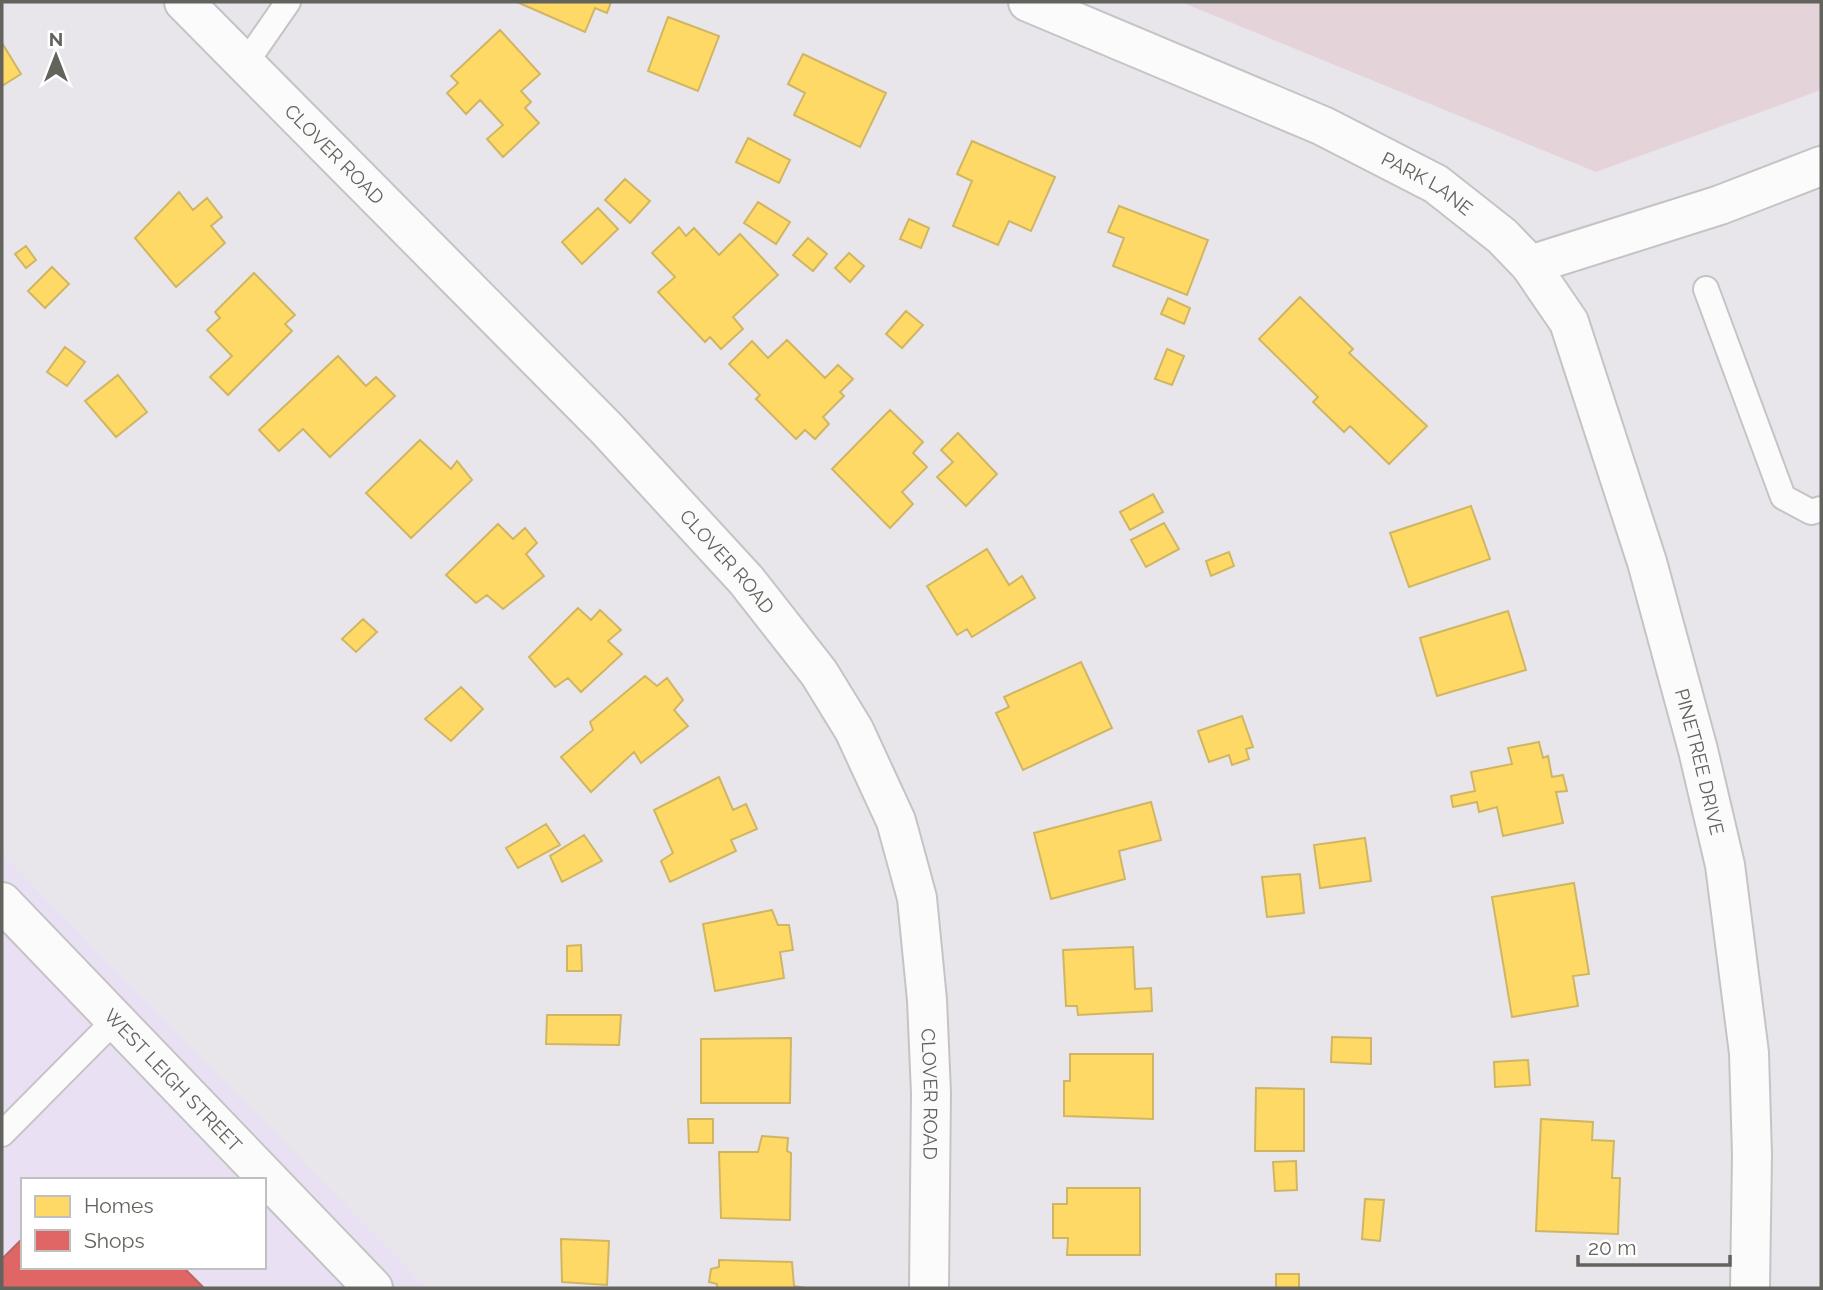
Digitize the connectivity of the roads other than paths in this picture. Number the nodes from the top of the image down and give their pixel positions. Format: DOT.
graph roads {
  1 [pos="184,2"];
  2 [pos="288,2"];
  3 [pos="1028,2"];
  4 [pos="245,64"];
  5 [pos="1821,166"];
  6 [pos="1530,265"];
  7 [pos="1706,289"];
  8 [pos="1821,509"];
  9 [pos="2,902"];
  10 [pos="116,1019"];
  11 [pos="2,1134"];
  12 [pos="373,1288"];
  13 [pos="929,1288"];
  14 [pos="1750,1288"];
  1 -- 4 [label="street, CLOVER ROAD"];
  2 -- 4 [label="lane"];
  3 -- 6 [label="street, PARK LANE"];
  4 -- 13 [label="street, CLOVER ROAD"];
  5 -- 6 [label="street"];
  6 -- 14 [label="street, PINETREE DRIVE"];
  7 -- 8 [label="lane"];
  9 -- 10 [label="street, WEST LEIGH STREET"];
  10 -- 11 [label="lane"];
  10 -- 12 [label="street, WEST LEIGH STREET"];
}
